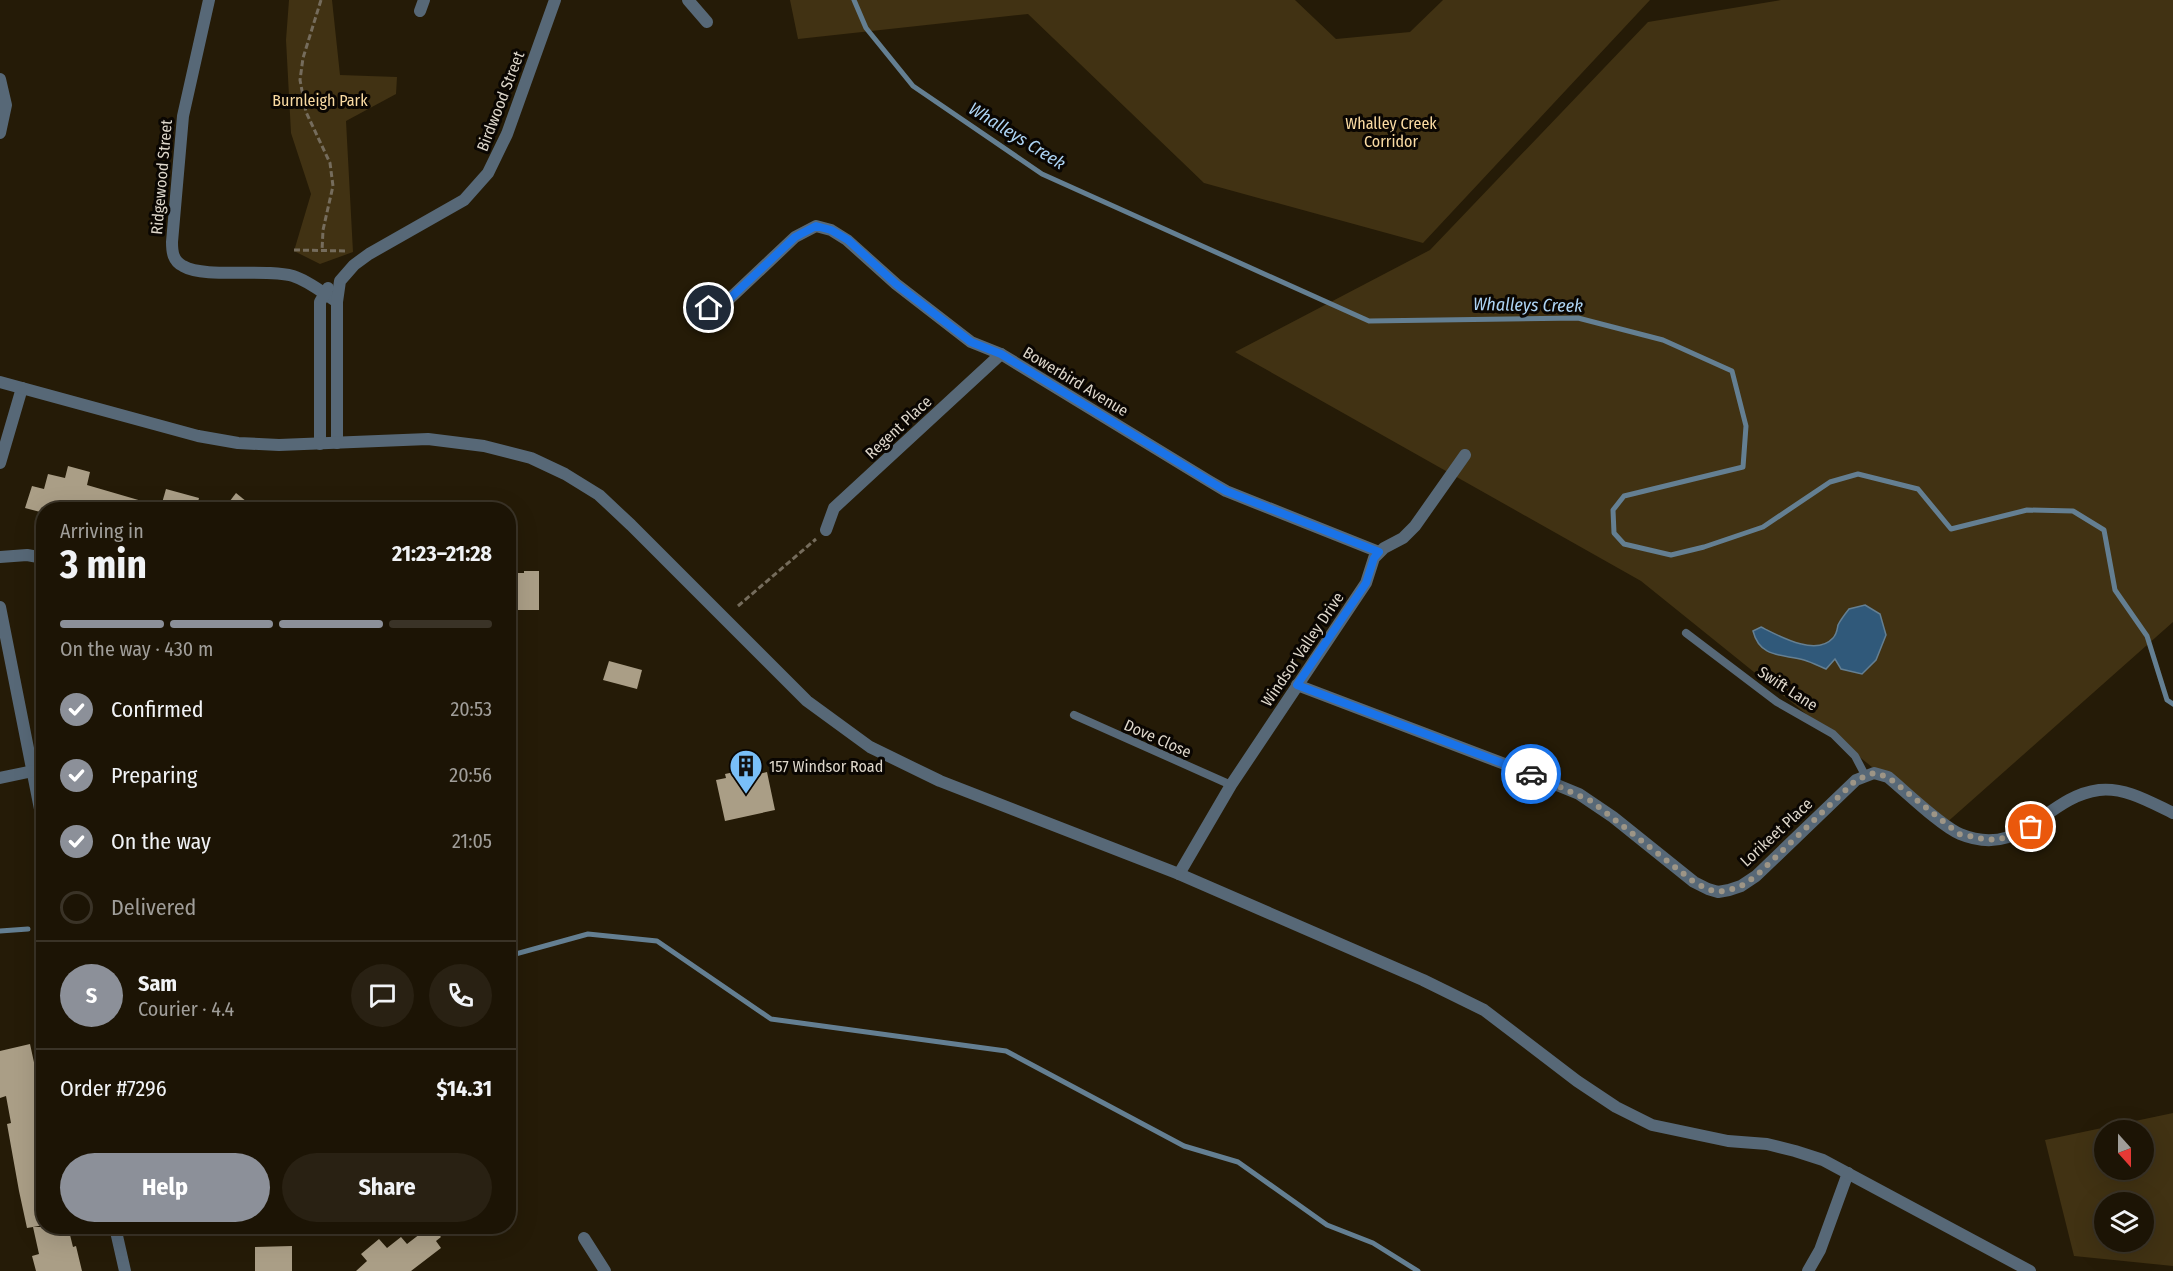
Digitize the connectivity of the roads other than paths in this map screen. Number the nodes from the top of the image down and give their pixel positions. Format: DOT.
graph roads {
  1 [pos="209,0"];
  2 [pos="555,0"];
  3 [pos="688,0"];
  4 [pos="707,22"];
  5 [pos="0,79"];
  6 [pos="0,133"];
  7 [pos="340,281"];
  8 [pos="324,293"];
  9 [pos="337,302"];
  10 [pos="693,312"];
  11 [pos="1001,354"];
  12 [pos="0,382"];
  13 [pos="22,387"];
  14 [pos="337,443"];
  15 [pos="320,444"];
  16 [pos="1465,455"];
  17 [pos="0,463"];
  18 [pos="826,530"];
  19 [pos="1379,552"];
  20 [pos="0,557"];
  21 [pos="36,557"];
  22 [pos="0,607"];
  23 [pos="1686,633"];
  24 [pos="1297,685"];
  25 [pos="1074,715"];
  26 [pos="33,771"];
  27 [pos="1865,775"];
  28 [pos="0,778"];
  29 [pos="1231,785"];
  30 [pos="36,787"];
  31 [pos="2173,813"];
  32 [pos="1179,873"];
  33 [pos="1848,1173"];
  34 [pos="117,1234"];
  35 [pos="584,1238"];
  36 [pos="125,1271"];
  37 [pos="605,1271"];
  38 [pos="1808,1271"];
  39 [pos="2030,1271"];
  1 -- 8 [label="street, Ridgewood Street"];
  2 -- 7 [label="street, Birdwood Street"];
  3 -- 4 [label="street"];
  5 -- 6 [label="street"];
  7 -- 8 [label="street, Birdwood Street"];
  7 -- 9 [label="street"];
  8 -- 9 [label="street, Ridgewood Street"];
  8 -- 15 [label="street"];
  9 -- 14 [label="street"];
  10 -- 11 [label="street, Bowerbird Avenue"];
  11 -- 18 [label="street, Regent Place"];
  11 -- 19 [label="street, Bowerbird Avenue"];
  12 -- 13 [label="street"];
  13 -- 15 [label="street"];
  13 -- 17 [label="street"];
  14 -- 15 [label="street"];
  14 -- 32 [label="street"];
  16 -- 19 [label="street"];
  19 -- 24 [label="street, Windsor Valley Drive"];
  20 -- 21 [label="street"];
  22 -- 26 [label="street"];
  23 -- 27 [label="lane, Swift Lane"];
  24 -- 27 [label="street, Lorikeet Place"];
  24 -- 29 [label="street, Windsor Valley Drive"];
  25 -- 29 [label="lane, Dove Close"];
  26 -- 28 [label="street"];
  26 -- 30 [label="street"];
  27 -- 31 [label="street"];
  29 -- 32 [label="street, Windsor Valley Drive"];
  32 -- 33 [label="street"];
  33 -- 38 [label="street"];
  33 -- 39 [label="street"];
  34 -- 36 [label="street"];
  35 -- 37 [label="street"];
}
